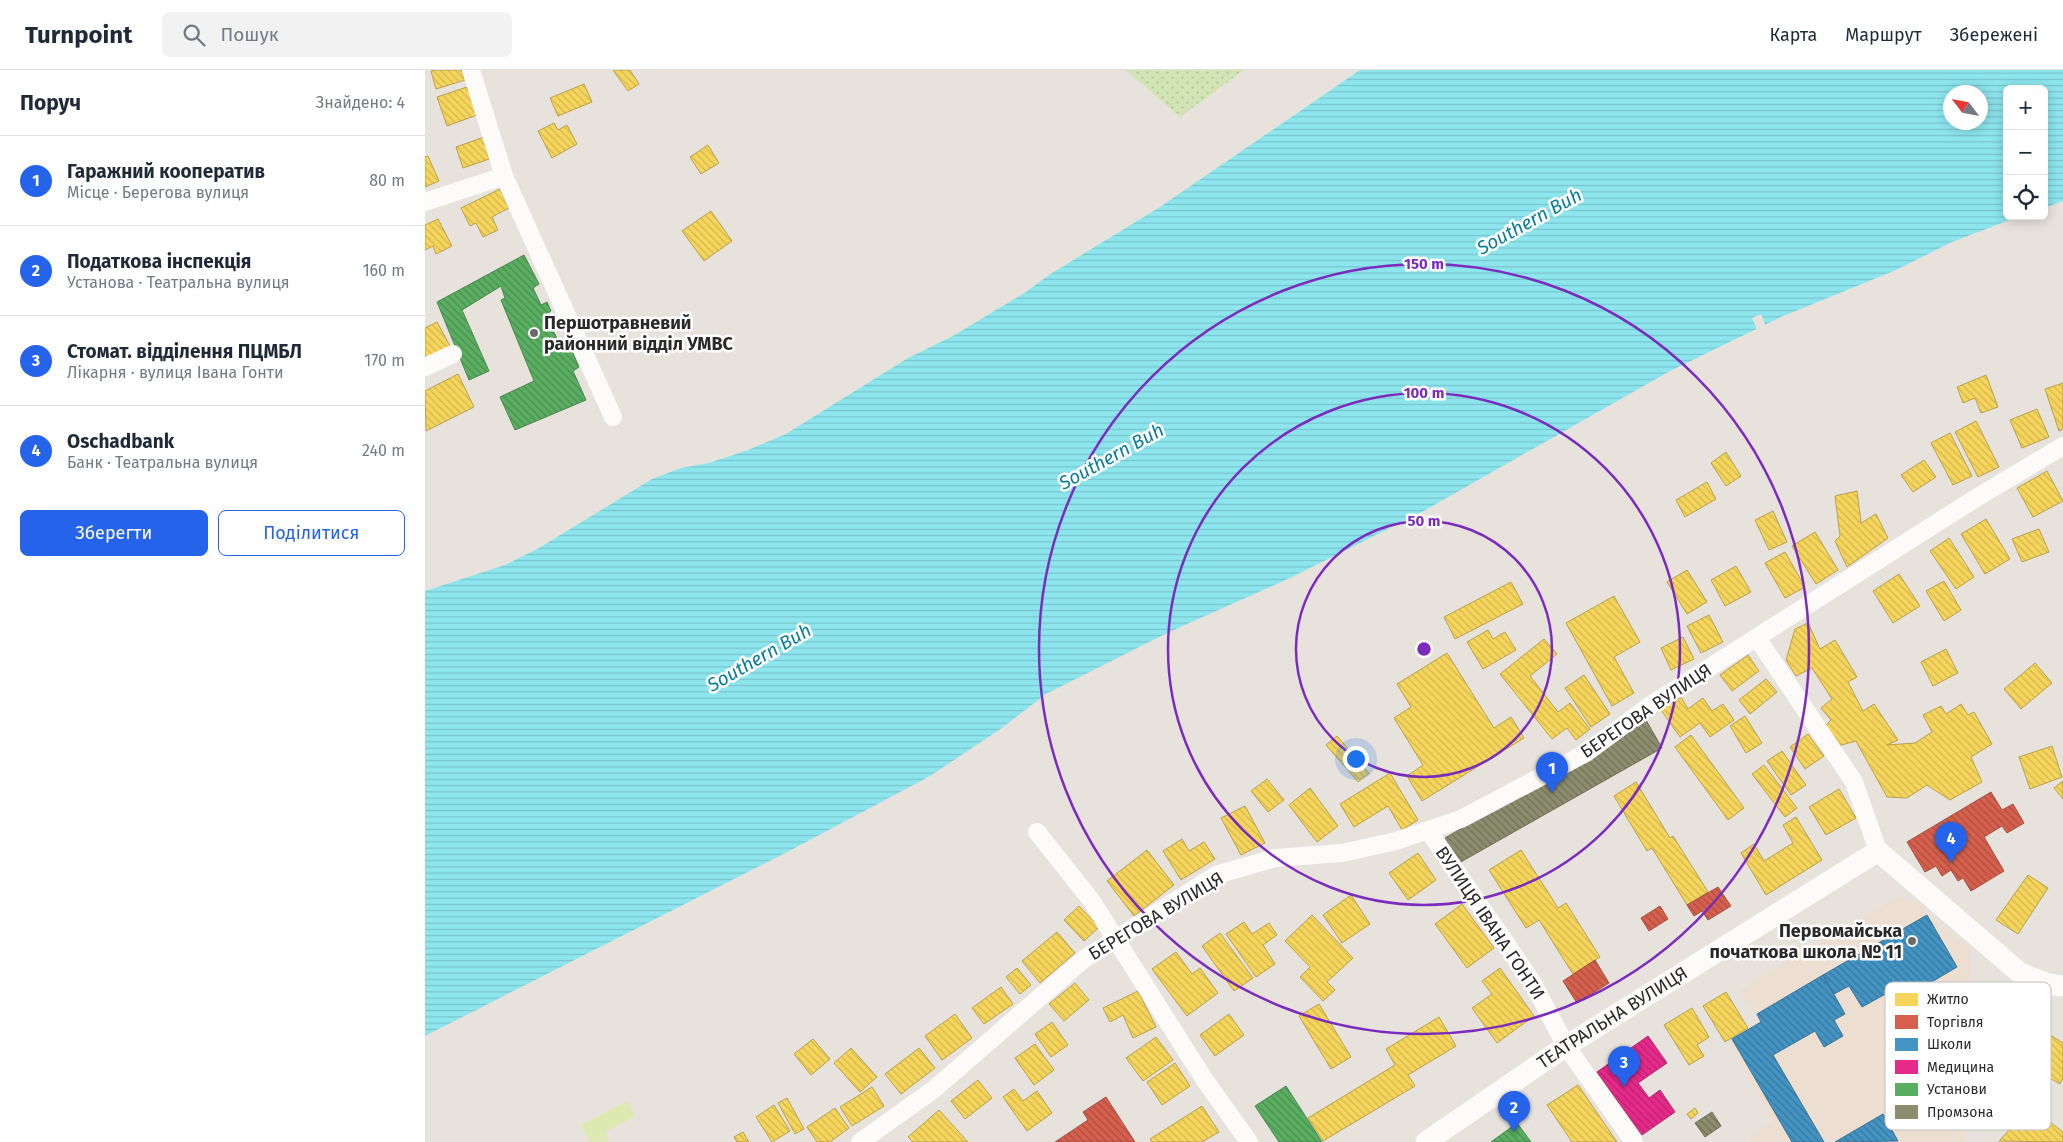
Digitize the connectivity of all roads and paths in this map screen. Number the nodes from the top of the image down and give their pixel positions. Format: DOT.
graph roads {
  1 [pos="471,70"];
  2 [pos="504,176"];
  3 [pos="425,202"];
  4 [pos="453,354"];
  5 [pos="425,367"];
  6 [pos="613,417"];
  7 [pos="2063,446"];
  8 [pos="1757,638"];
  9 [pos="1428,830"];
  10 [pos="1037,832"];
  11 [pos="1878,851"];
  12 [pos="1117,938"];
  13 [pos="2042,982"];
  14 [pos="1566,1046"];
  15 [pos="860,1142"];
  16 [pos="1249,1142"];
  17 [pos="1425,1142"];
  18 [pos="1634,1142"];
  1 -- 2 [label="street"];
  2 -- 3 [label="street"];
  2 -- 6 [label="street"];
  4 -- 5 [label="street"];
  7 -- 8 [label="street, БЕРЕГОВА ВУЛИЦЯ"];
  8 -- 9 [label="street, БЕРЕГОВА ВУЛИЦЯ"];
  8 -- 11 [label="street"];
  9 -- 12 [label="street, БЕРЕГОВА ВУЛИЦЯ"];
  9 -- 14 [label="street, ВУЛИЦЯ ІВАНА ГОНТИ"];
  10 -- 12 [label="street"];
  11 -- 13 [label="street"];
  11 -- 14 [label="street, ТЕАТРАЛЬНА ВУЛИЦЯ"];
  12 -- 15 [label="street, БЕРЕГОВА ВУЛИЦЯ"];
  12 -- 16 [label="street"];
  14 -- 17 [label="street, ТЕАТРАЛЬНА ВУЛИЦЯ"];
  14 -- 18 [label="street, ВУЛИЦЯ ІВАНА ГОНТИ"];
}
